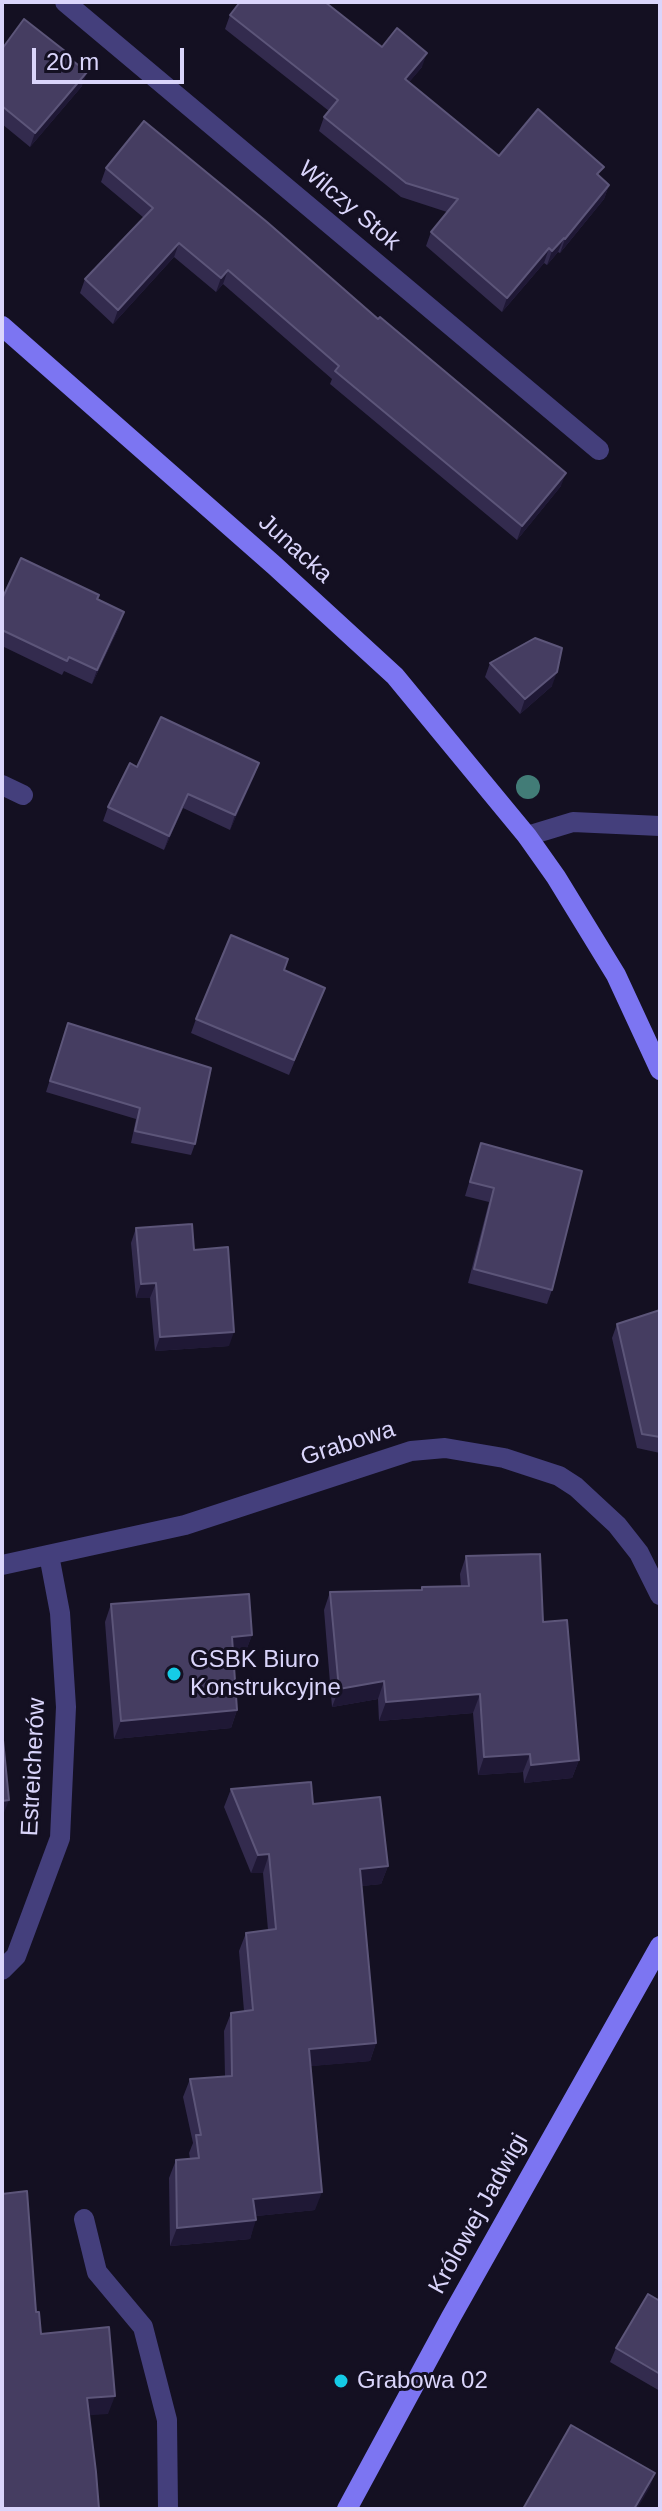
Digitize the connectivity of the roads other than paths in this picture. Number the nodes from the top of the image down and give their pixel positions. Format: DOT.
graph roads {
  1 [pos="65,2"];
  2 [pos="2,326"];
  3 [pos="599,450"];
  4 [pos="2,785"];
  5 [pos="23,795"];
  6 [pos="660,826"];
  7 [pos="527,836"];
  8 [pos="660,1070"];
  9 [pos="49,1555"];
  10 [pos="2,1565"];
  11 [pos="660,1595"];
  12 [pos="660,1946"];
  13 [pos="2,1970"];
  14 [pos="84,2219"];
  15 [pos="168,2509"];
  16 [pos="347,2509"];
  1 -- 3 [label="street, Wilczy Stok"];
  2 -- 7 [label="street, Junacka"];
  4 -- 5 [label="street"];
  6 -- 7 [label="street"];
  7 -- 8 [label="street"];
  9 -- 10 [label="street, Grabowa"];
  9 -- 11 [label="street, Grabowa"];
  9 -- 13 [label="street, Estreicherów"];
  12 -- 16 [label="street, Królowej Jadwigi"];
  14 -- 15 [label="street"];
}
